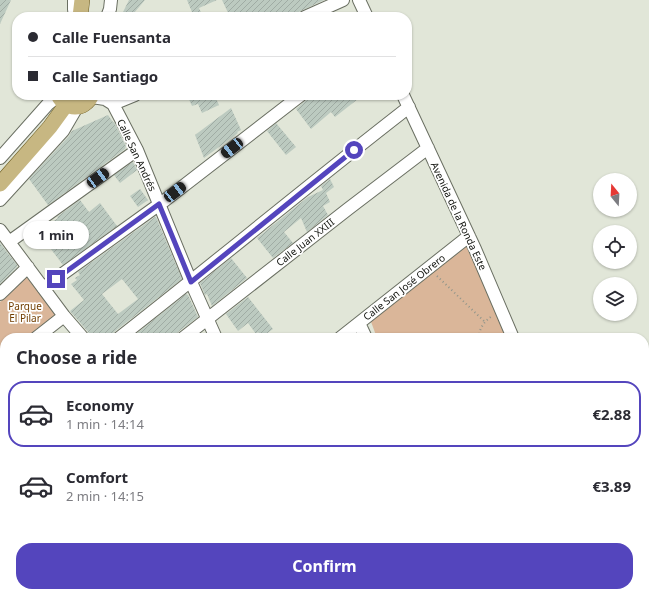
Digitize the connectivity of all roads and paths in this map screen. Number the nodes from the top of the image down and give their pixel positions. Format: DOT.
graph roads {
  1 [pos="74,0"];
  2 [pos="82,0"];
  3 [pos="92,0"];
  4 [pos="111,0"];
  5 [pos="343,0"];
  6 [pos="359,0"];
  7 [pos="74,12"];
  8 [pos="81,12"];
  9 [pos="91,12"];
  10 [pos="109,12"];
  11 [pos="316,12"];
  12 [pos="365,12"];
  13 [pos="89,100"];
  14 [pos="107,100"];
  15 [pos="123,100"];
  16 [pos="294,100"];
  17 [pos="406,100"];
  18 [pos="65,101"];
  19 [pos="114,104"];
  20 [pos="409,107"];
  21 [pos="428,148"];
  22 [pos="137,150"];
  23 [pos="0,158"];
  24 [pos="0,184"];
  25 [pos="0,200"];
  26 [pos="159,204"];
  27 [pos="0,230"];
  28 [pos="469,236"];
  29 [pos="9,242"];
  30 [pos="28,267"];
  31 [pos="429,268"];
  32 [pos="191,282"];
  33 [pos="43,288"];
  34 [pos="0,294"];
  35 [pos="502,311"];
  36 [pos="64,316"];
  37 [pos="207,319"];
  38 [pos="485,322"];
  39 [pos="359,323"];
  40 [pos="42,333"];
  41 [pos="79,333"];
  42 [pos="128,333"];
  43 [pos="189,333"];
  44 [pos="214,333"];
  45 [pos="346,333"];
  46 [pos="364,333"];
  47 [pos="479,333"];
  48 [pos="511,333"];
  1 -- 7 [label="street"];
  2 -- 8 [label="main road"];
  3 -- 9 [label="main road"];
  4 -- 10 [label="street"];
  5 -- 11 [label="street"];
  6 -- 12 [label="street"];
  13 -- 18 [label="main road"];
  14 -- 19 [label="street"];
  15 -- 19 [label="street"];
  16 -- 26 [label="street"];
  17 -- 20 [label="street, Avenida de la Ronda Este"];
  18 -- 23 [label="street"];
  18 -- 24 [label="main road"];
  18 -- 25 [label="street"];
  19 -- 22 [label="street, Calle San Andrés"];
  20 -- 21 [label="street, Avenida de la Ronda Este"];
  20 -- 32 [label="street"];
  21 -- 28 [label="street, Avenida de la Ronda Este"];
  21 -- 37 [label="street, Calle Juan XXIII"];
  22 -- 26 [label="street, Calle San Andrés"];
  22 -- 29 [label="street"];
  26 -- 32 [label="street, Calle San Andrés"];
  26 -- 33 [label="street"];
  27 -- 29 [label="street"];
  28 -- 31 [label="street, Calle San José Obrero"];
  28 -- 35 [label="street, Avenida de la Ronda Este"];
  29 -- 30 [label="street"];
  30 -- 33 [label="street"];
  30 -- 34 [label="street"];
  31 -- 38 [label="path"];
  31 -- 39 [label="street, Calle San José Obrero"];
  32 -- 37 [label="street, Calle San Andrés"];
  32 -- 42 [label="street"];
  33 -- 36 [label="street"];
  35 -- 38 [label="path"];
  35 -- 48 [label="street, Avenida de la Ronda Este"];
  36 -- 40 [label="street"];
  36 -- 41 [label="street"];
  37 -- 43 [label="street, Calle Juan XXIII"];
  37 -- 44 [label="street, Calle San Andrés"];
  38 -- 47 [label="path"];
  39 -- 45 [label="street, Calle San José Obrero"];
  39 -- 46 [label="street"];
}
